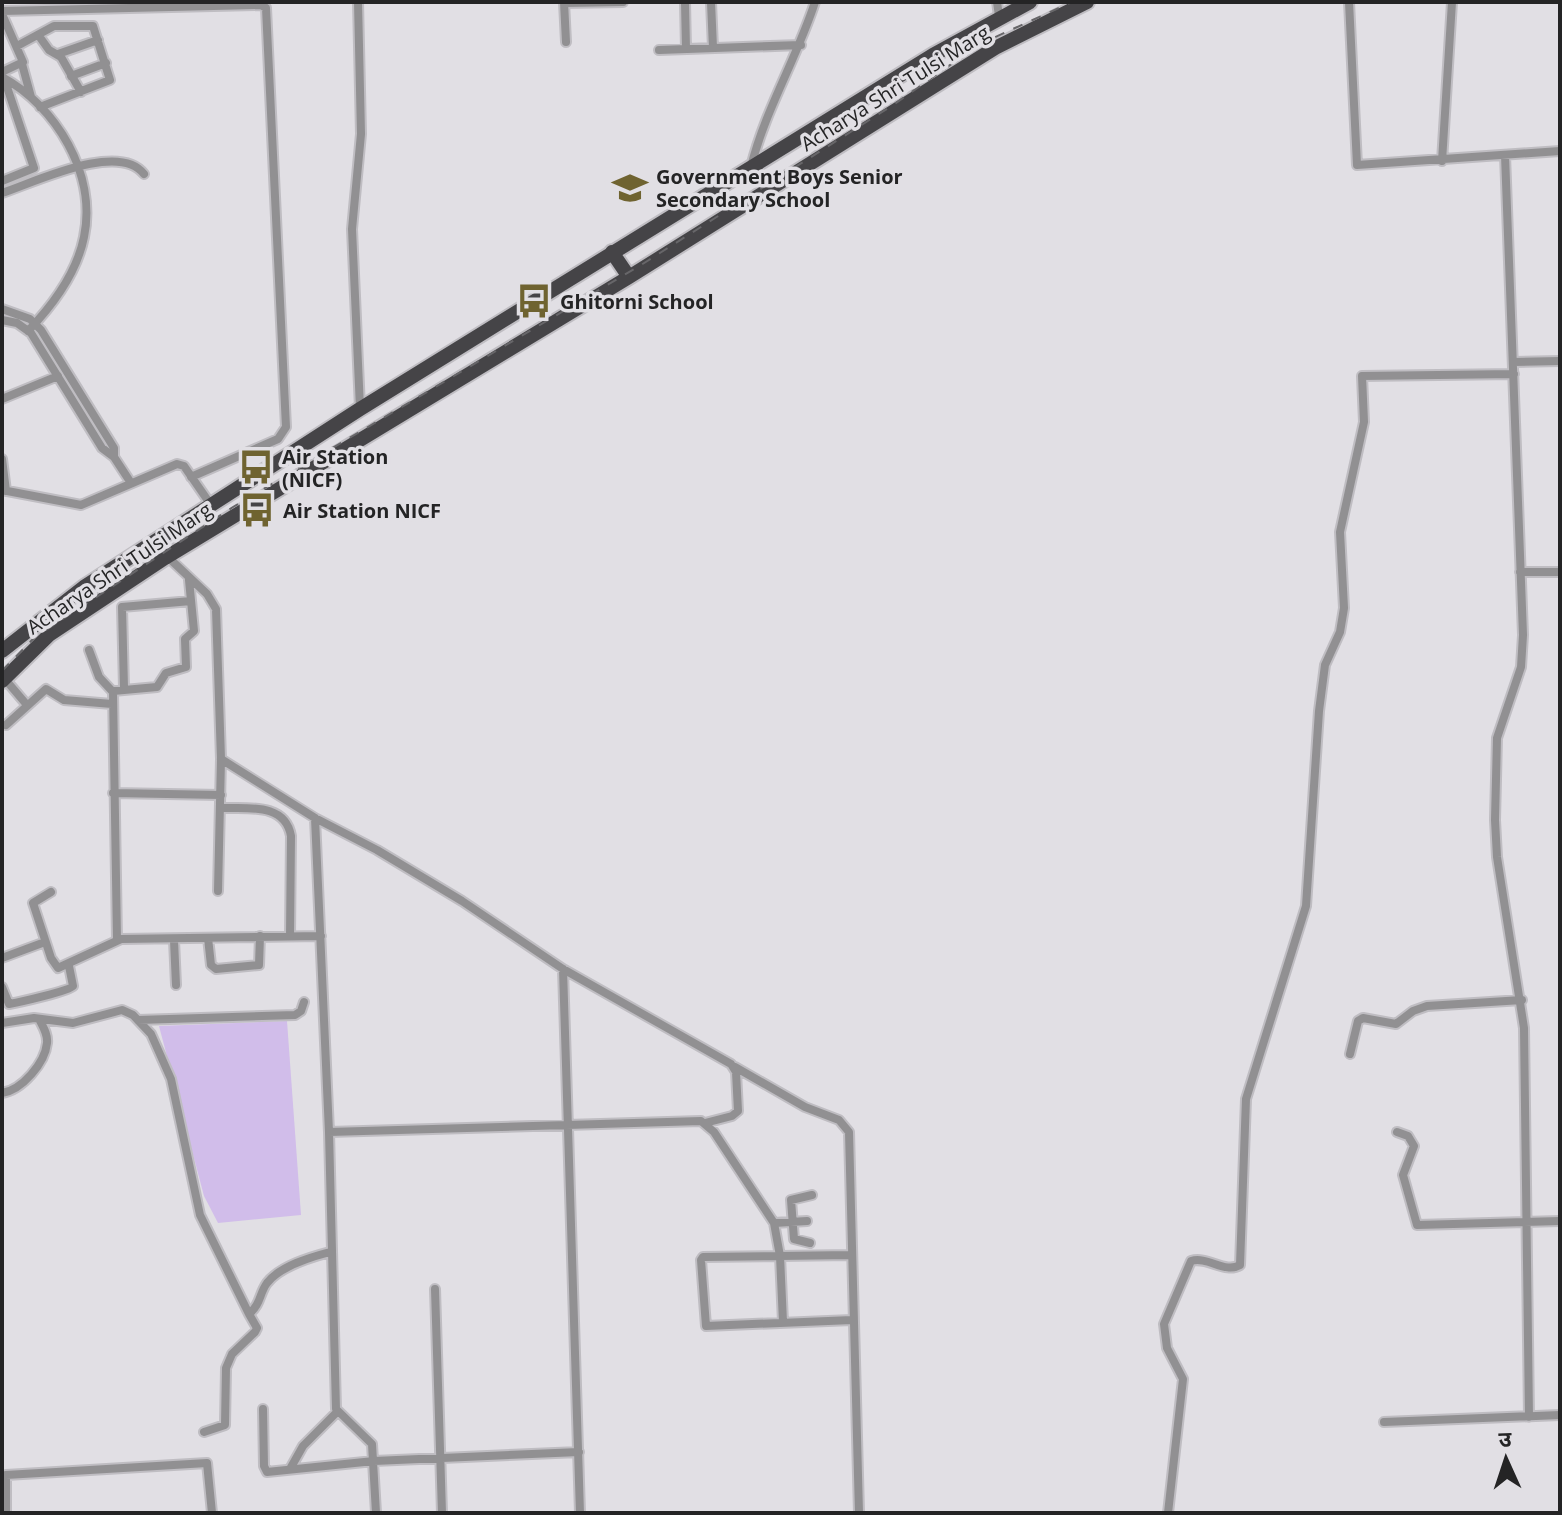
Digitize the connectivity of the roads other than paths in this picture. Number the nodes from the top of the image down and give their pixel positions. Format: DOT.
graph roads {
  1 [pos="358,2"];
  2 [pos="623,2"];
  3 [pos="685,2"];
  4 [pos="711,2"];
  5 [pos="815,2"];
  6 [pos="1030,2"];
  7 [pos="1087,2"];
  8 [pos="1349,2"];
  9 [pos="1452,2"];
  10 [pos="564,3"];
  11 [pos="998,9"];
  12 [pos="2,12"];
  13 [pos="7,36"];
  14 [pos="39,36"];
  15 [pos="98,40"];
  16 [pos="566,42"];
  17 [pos="801,45"];
  18 [pos="17,46"];
  19 [pos="713,48"];
  20 [pos="686,49"];
  21 [pos="659,50"];
  22 [pos="58,54"];
  23 [pos="106,63"];
  24 [pos="22,64"];
  25 [pos="2,76"];
  26 [pos="71,76"];
  27 [pos="81,92"];
  28 [pos="31,97"];
  29 [pos="40,107"];
  30 [pos="1560,151"];
  31 [pos="1505,155"];
  32 [pos="1442,161"];
  33 [pos="751,167"];
  34 [pos="77,168"];
  35 [pos="144,174"];
  36 [pos="2,181"];
  37 [pos="2,193"];
  38 [pos="612,252"];
  39 [pos="629,277"];
  40 [pos="2,309"];
  41 [pos="2,320"];
  42 [pos="36,323"];
  43 [pos="28,331"];
  44 [pos="1560,361"];
  45 [pos="1514,362"];
  46 [pos="1514,374"];
  47 [pos="58,376"];
  48 [pos="2,399"];
  49 [pos="360,409"];
  50 [pos="114,457"];
  51 [pos="2,459"];
  52 [pos="191,477"];
  53 [pos="131,483"];
  54 [pos="4,491"];
  55 [pos="211,505"];
  56 [pos="153,543"];
  57 [pos="165,558"];
  58 [pos="1520,572"];
  59 [pos="1560,572"];
  60 [pos="189,580"];
  61 [pos="191,601"];
  62 [pos="89,650"];
  63 [pos="2,651"];
  64 [pos="3,680"];
  65 [pos="124,688"];
  66 [pos="113,692"];
  67 [pos="112,704"];
  68 [pos="27,705"];
  69 [pos="6,725"];
  70 [pos="221,759"];
  71 [pos="113,793"];
  72 [pos="221,795"];
  73 [pos="220,808"];
  74 [pos="315,818"];
  75 [pos="218,891"];
  76 [pos="51,892"];
  77 [pos="260,936"];
  78 [pos="290,936"];
  79 [pos="321,936"];
  80 [pos="208,938"];
  81 [pos="117,940"];
  82 [pos="174,940"];
  83 [pos="45,942"];
  84 [pos="2,958"];
  85 [pos="69,966"];
  86 [pos="563,969"];
  87 [pos="176,985"];
  88 [pos="2,987"];
  89 [pos="1522,1000"];
  90 [pos="304,1002"];
  91 [pos="39,1019"];
  92 [pos="138,1020"];
  93 [pos="2,1023"];
  94 [pos="1350,1054"];
  95 [pos="734,1067"];
  96 [pos="2,1093"];
  97 [pos="705,1123"];
  98 [pos="566,1125"];
  99 [pos="329,1132"];
  100 [pos="1397,1132"];
  101 [pos="812,1195"];
  102 [pos="792,1221"];
  103 [pos="807,1221"];
  104 [pos="1560,1221"];
  105 [pos="1526,1222"];
  106 [pos="774,1223"];
  107 [pos="810,1243"];
  108 [pos="330,1252"];
  109 [pos="851,1255"];
  110 [pos="780,1256"];
  111 [pos="435,1289"];
  112 [pos="249,1314"];
  113 [pos="852,1320"];
  114 [pos="783,1322"];
  115 [pos="263,1409"];
  116 [pos="337,1412"];
  117 [pos="1560,1415"];
  118 [pos="1529,1417"];
  119 [pos="1384,1422"];
  120 [pos="204,1432"];
  121 [pos="579,1452"];
  122 [pos="440,1457"];
  123 [pos="374,1461"];
  124 [pos="290,1469"];
  125 [pos="6,1513"];
  126 [pos="212,1513"];
  127 [pos="376,1513"];
  128 [pos="442,1513"];
  129 [pos="580,1513"];
  130 [pos="859,1513"];
  131 [pos="1168,1513"];
  1 -- 49 [label="street"];
  2 -- 10 [label="street"];
  3 -- 20 [label="street"];
  4 -- 19 [label="street"];
  5 -- 17 [label="street"];
  6 -- 11 [label="highway, Acharya Shri Tulsi Marg"];
  7 -- 39 [label="highway, Acharya Shri Tulsi Marg"];
  8 -- 32 [label="street"];
  9 -- 32 [label="street"];
  10 -- 16 [label="street"];
  11 -- 33 [label="highway, Acharya Shri Tulsi Marg"];
  12 -- 13 [label="street"];
  12 -- 52 [label="street"];
  13 -- 18 [label="street"];
  14 -- 15 [label="street"];
  14 -- 18 [label="street"];
  14 -- 22 [label="street"];
  15 -- 22 [label="street"];
  15 -- 23 [label="street"];
  17 -- 19 [label="street"];
  17 -- 33 [label="street"];
  18 -- 24 [label="street"];
  19 -- 20 [label="street"];
  20 -- 21 [label="street"];
  22 -- 26 [label="street"];
  23 -- 26 [label="street"];
  23 -- 27 [label="street"];
  24 -- 25 [label="street"];
  24 -- 28 [label="street"];
  25 -- 28 [label="street"];
  25 -- 36 [label="street"];
  26 -- 27 [label="street"];
  27 -- 29 [label="street"];
  28 -- 29 [label="street"];
  29 -- 34 [label="street"];
  30 -- 31 [label="street"];
  31 -- 32 [label="street"];
  31 -- 45 [label="street"];
  33 -- 38 [label="highway, Acharya Shri Tulsi Marg"];
  34 -- 35 [label="street"];
  34 -- 37 [label="street"];
  34 -- 42 [label="street"];
  38 -- 39 [label="highway"];
  38 -- 49 [label="highway, Acharya Shri Tulsi Marg"];
  39 -- 57 [label="highway, Acharya Shri Tulsi Marg"];
  40 -- 42 [label="street"];
  41 -- 43 [label="street"];
  42 -- 43 [label="street"];
  42 -- 50 [label="street"];
  43 -- 47 [label="street"];
  44 -- 45 [label="street"];
  45 -- 46 [label="street"];
  46 -- 58 [label="street"];
  46 -- 131 [label="street"];
  47 -- 48 [label="street"];
  47 -- 50 [label="street"];
  49 -- 55 [label="highway, Acharya Shri Tulsi Marg"];
  50 -- 53 [label="street"];
  51 -- 54 [label="street"];
  52 -- 53 [label="street"];
  52 -- 55 [label="street"];
  53 -- 54 [label="street"];
  55 -- 56 [label="highway, Acharya Shri Tulsi Marg"];
  56 -- 57 [label="street"];
  56 -- 63 [label="highway, Acharya Shri Tulsi Marg"];
  57 -- 60 [label="street"];
  57 -- 64 [label="highway, Acharya Shri Tulsi Marg"];
  58 -- 59 [label="street"];
  58 -- 89 [label="street"];
  60 -- 61 [label="street"];
  60 -- 70 [label="street"];
  61 -- 65 [label="street"];
  61 -- 65 [label="street"];
  62 -- 66 [label="street"];
  64 -- 68 [label="street"];
  65 -- 66 [label="street"];
  66 -- 67 [label="street"];
  67 -- 68 [label="street"];
  67 -- 71 [label="street"];
  68 -- 69 [label="street"];
  70 -- 72 [label="street"];
  70 -- 74 [label="street"];
  71 -- 72 [label="street"];
  71 -- 81 [label="street"];
  72 -- 73 [label="street"];
  73 -- 75 [label="street"];
  73 -- 78 [label="street"];
  74 -- 79 [label="street"];
  74 -- 86 [label="street"];
  76 -- 83 [label="street"];
  77 -- 78 [label="street"];
  77 -- 80 [label="street"];
  77 -- 80 [label="street"];
  78 -- 79 [label="street"];
  79 -- 99 [label="street"];
  80 -- 82 [label="street"];
  81 -- 82 [label="street"];
  81 -- 85 [label="street"];
  82 -- 87 [label="street"];
  83 -- 84 [label="street"];
  83 -- 85 [label="street"];
  85 -- 88 [label="street"];
  86 -- 95 [label="street"];
  86 -- 98 [label="street"];
  89 -- 94 [label="street"];
  89 -- 105 [label="street"];
  90 -- 92 [label="street"];
  91 -- 92 [label="street"];
  91 -- 93 [label="street"];
  91 -- 96 [label="street"];
  92 -- 112 [label="street"];
  95 -- 97 [label="street"];
  95 -- 109 [label="street"];
  97 -- 98 [label="street"];
  97 -- 106 [label="street"];
  98 -- 99 [label="street"];
  98 -- 121 [label="street"];
  99 -- 108 [label="street"];
  100 -- 105 [label="street"];
  101 -- 102 [label="street"];
  102 -- 103 [label="street"];
  102 -- 106 [label="street"];
  102 -- 107 [label="street"];
  104 -- 105 [label="street"];
  105 -- 118 [label="street"];
  106 -- 110 [label="street"];
  108 -- 112 [label="street"];
  108 -- 116 [label="street"];
  109 -- 110 [label="street"];
  109 -- 113 [label="street"];
  110 -- 114 [label="street"];
  110 -- 114 [label="street"];
  111 -- 122 [label="street"];
  112 -- 120 [label="street"];
  113 -- 114 [label="street"];
  113 -- 130 [label="street"];
  115 -- 124 [label="street"];
  116 -- 123 [label="street"];
  116 -- 124 [label="street"];
  117 -- 118 [label="street"];
  118 -- 119 [label="street"];
  121 -- 122 [label="street"];
  121 -- 129 [label="street"];
  122 -- 123 [label="street"];
  122 -- 128 [label="street"];
  123 -- 124 [label="street"];
  123 -- 127 [label="street"];
  125 -- 126 [label="street"];
}
